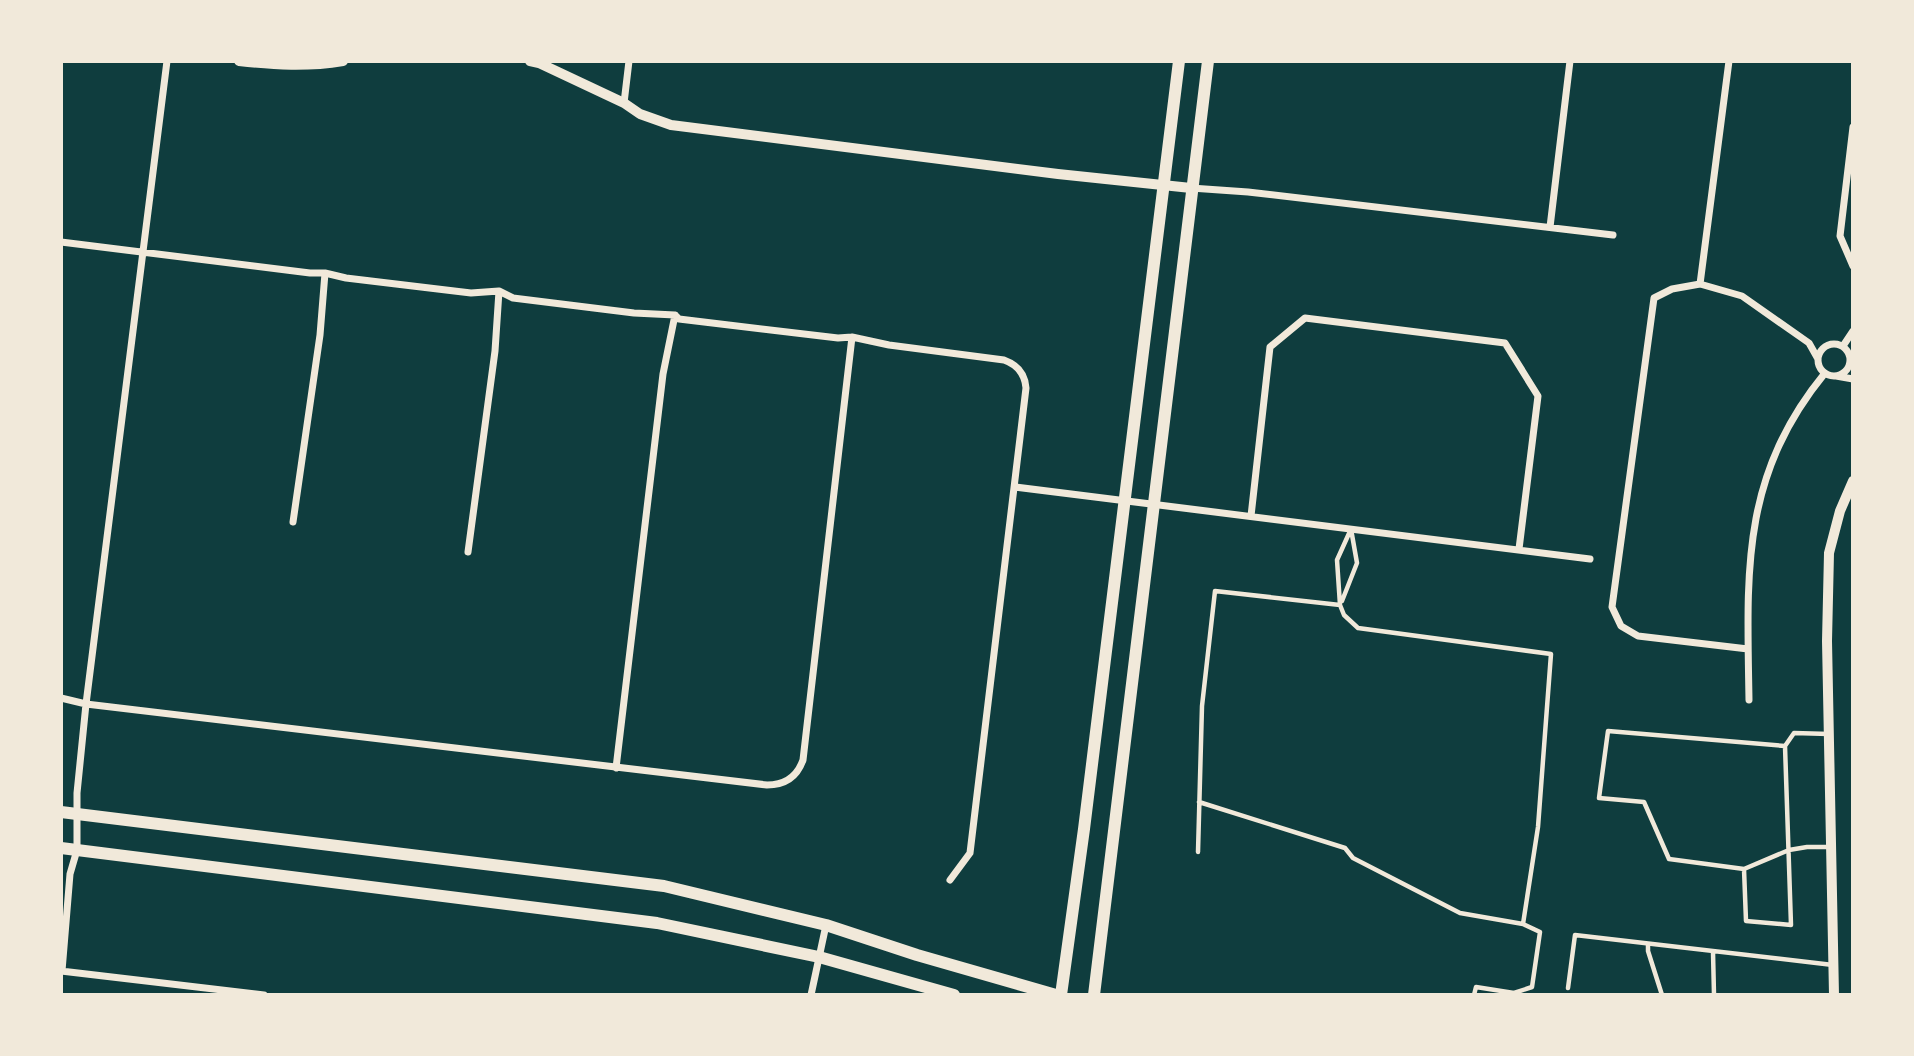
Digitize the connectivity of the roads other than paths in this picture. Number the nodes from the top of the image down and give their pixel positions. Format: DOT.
graph roads {
  1 [pos="167,61"];
  2 [pos="239,61"];
  3 [pos="343,61"];
  4 [pos="530,61"];
  5 [pos="629,61"];
  6 [pos="1179,61"];
  7 [pos="1208,61"];
  8 [pos="1570,61"];
  9 [pos="1729,61"];
  10 [pos="624,103"];
  11 [pos="1853,127"];
  12 [pos="1163,186"];
  13 [pos="1191,188"];
  14 [pos="1550,228"];
  15 [pos="1613,235"];
  16 [pos="61,242"];
  17 [pos="142,252"];
  18 [pos="1853,266"];
  19 [pos="325,273"];
  20 [pos="1700,284"];
  21 [pos="499,291"];
  22 [pos="675,315"];
  23 [pos="1853,331"];
  24 [pos="852,337"];
  25 [pos="1809,342"];
  26 [pos="1829,344"];
  27 [pos="1843,346"];
  28 [pos="1818,359"];
  29 [pos="1851,361"];
  30 [pos="1825,373"];
  31 [pos="1835,376"];
  32 [pos="1853,379"];
  33 [pos="1853,481"];
  34 [pos="1015,487"];
  35 [pos="1124,502"];
  36 [pos="1153,505"];
  37 [pos="1251,516"];
  38 [pos="293,522"];
  39 [pos="1351,529"];
  40 [pos="1518,549"];
  41 [pos="468,552"];
  42 [pos="1590,559"];
  43 [pos="1340,605"];
  44 [pos="1748,649"];
  45 [pos="61,698"];
  46 [pos="1749,700"];
  47 [pos="86,704"];
  48 [pos="1829,734"];
  49 [pos="1785,746"];
  50 [pos="616,768"];
  51 [pos="1199,802"];
  52 [pos="61,812"];
  53 [pos="78,814"];
  54 [pos="1832,847"];
  55 [pos="61,848"];
  56 [pos="77,850"];
  57 [pos="1789,850"];
  58 [pos="1198,852"];
  59 [pos="1744,869"];
  60 [pos="950,880"];
  61 [pos="1523,924"];
  62 [pos="826,925"];
  63 [pos="1648,944"];
  64 [pos="1713,952"];
  65 [pos="819,957"];
  66 [pos="1833,965"];
  67 [pos="62,971"];
  68 [pos="1568,988"];
  69 [pos="1514,994"];
  70 [pos="264,995"];
  71 [pos="811,995"];
  72 [pos="954,995"];
  73 [pos="1059,995"];
  74 [pos="1094,995"];
  75 [pos="1474,995"];
  76 [pos="1662,995"];
  77 [pos="1714,995"];
  78 [pos="1834,995"];
  1 -- 17 [label="street"];
  2 -- 3 [label="street"];
  4 -- 10 [label="street"];
  5 -- 10 [label="street"];
  6 -- 12 [label="main road"];
  7 -- 13 [label="main road"];
  8 -- 14 [label="street"];
  9 -- 20 [label="street"];
  10 -- 12 [label="street"];
  11 -- 18 [label="street"];
  12 -- 13 [label="street"];
  12 -- 35 [label="main road"];
  13 -- 14 [label="street"];
  13 -- 36 [label="main road"];
  14 -- 15 [label="street"];
  16 -- 17 [label="street"];
  17 -- 19 [label="street"];
  17 -- 47 [label="street"];
  19 -- 21 [label="street"];
  19 -- 38 [label="street"];
  20 -- 25 [label="street"];
  20 -- 44 [label="street"];
  21 -- 22 [label="street"];
  21 -- 41 [label="street"];
  22 -- 24 [label="street"];
  22 -- 50 [label="street"];
  23 -- 27 [label="street"];
  24 -- 34 [label="street"];
  24 -- 50 [label="street"];
  25 -- 26 [label="street"];
  25 -- 28 [label="street"];
  26 -- 27 [label="street"];
  26 -- 28 [label="street"];
  27 -- 29 [label="street"];
  28 -- 30 [label="street"];
  29 -- 31 [label="street"];
  30 -- 31 [label="street"];
  30 -- 44 [label="street"];
  31 -- 32 [label="street"];
  33 -- 48 [label="street"];
  34 -- 35 [label="street"];
  34 -- 60 [label="street"];
  35 -- 36 [label="street"];
  35 -- 73 [label="main road"];
  36 -- 37 [label="street"];
  36 -- 74 [label="main road"];
  37 -- 39 [label="street"];
  37 -- 40 [label="street"];
  39 -- 40 [label="street"];
  39 -- 43 [label="lane"];
  39 -- 43 [label="lane"];
  40 -- 42 [label="street"];
  43 -- 51 [label="lane"];
  43 -- 61 [label="lane"];
  44 -- 46 [label="street"];
  45 -- 47 [label="street"];
  47 -- 50 [label="street"];
  47 -- 53 [label="street"];
  48 -- 49 [label="lane"];
  48 -- 54 [label="street"];
  49 -- 57 [label="lane"];
  49 -- 59 [label="lane"];
  51 -- 58 [label="lane"];
  51 -- 61 [label="lane"];
  52 -- 53 [label="main road"];
  53 -- 56 [label="street"];
  53 -- 62 [label="main road"];
  54 -- 57 [label="lane"];
  54 -- 66 [label="street"];
  55 -- 56 [label="main road"];
  56 -- 65 [label="main road"];
  56 -- 67 [label="street"];
  57 -- 59 [label="lane"];
  57 -- 59 [label="lane"];
  61 -- 69 [label="lane"];
  62 -- 65 [label="street"];
  62 -- 73 [label="main road"];
  63 -- 64 [label="lane"];
  63 -- 68 [label="lane"];
  63 -- 76 [label="lane"];
  64 -- 66 [label="lane"];
  64 -- 77 [label="lane"];
  65 -- 71 [label="street"];
  65 -- 72 [label="main road"];
  66 -- 78 [label="street"];
  67 -- 70 [label="street"];
  69 -- 75 [label="lane"];
}
